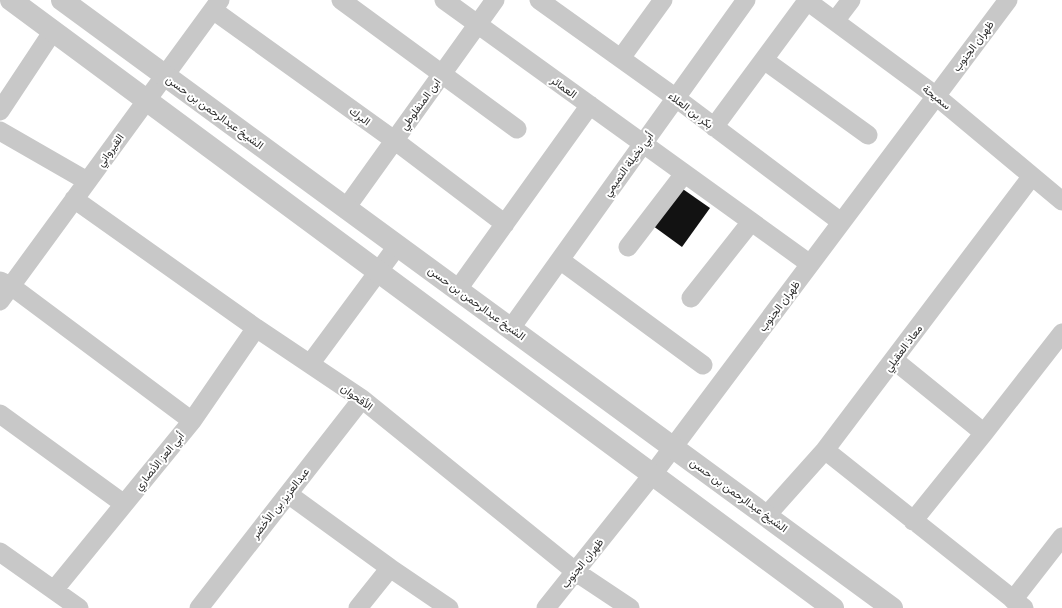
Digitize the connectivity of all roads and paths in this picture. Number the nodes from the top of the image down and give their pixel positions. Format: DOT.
graph roads {
  1 [pos="11,0"];
  2 [pos="62,0"];
  3 [pos="341,0"];
  4 [pos="444,0"];
  5 [pos="495,0"];
  6 [pos="539,0"];
  7 [pos="663,0"];
  8 [pos="746,0"];
  9 [pos="851,0"];
  10 [pos="1008,0"];
  11 [pos="807,1"];
  12 [pos="216,5"];
  13 [pos="835,21"];
  14 [pos="477,24"];
  15 [pos="52,31"];
  16 [pos="620,58"];
  17 [pos="764,60"];
  18 [pos="441,74"];
  19 [pos="165,75"];
  20 [pos="936,96"];
  21 [pos="676,98"];
  22 [pos="146,100"];
  23 [pos="590,105"];
  24 [pos="0,111"];
  25 [pos="714,127"];
  26 [pos="517,129"];
  27 [pos="0,131"];
  28 [pos="868,135"];
  29 [pos="394,140"];
  30 [pos="643,144"];
  31 [pos="684,174"];
  32 [pos="1032,176"];
  33 [pos="88,181"];
  34 [pos="74,199"];
  35 [pos="1062,201"];
  36 [pos="346,208"];
  37 [pos="751,222"];
  38 [pos="842,222"];
  39 [pos="505,224"];
  40 [pos="398,245"];
  41 [pos="628,247"];
  42 [pos="560,260"];
  43 [pos="810,264"];
  44 [pos="379,272"];
  45 [pos="4,289"];
  46 [pos="458,289"];
  47 [pos="691,298"];
  48 [pos="256,328"];
  49 [pos="511,328"];
  50 [pos="1062,333"];
  51 [pos="894,360"];
  52 [pos="310,364"];
  53 [pos="703,365"];
  54 [pos="362,399"];
  55 [pos="0,414"];
  56 [pos="192,421"];
  57 [pos="984,433"];
  58 [pos="674,447"];
  59 [pos="825,450"];
  60 [pos="653,474"];
  61 [pos="288,494"];
  62 [pos="124,504"];
  63 [pos="767,515"];
  64 [pos="913,521"];
  65 [pos="1062,537"];
  66 [pos="0,552"];
  67 [pos="390,568"];
  68 [pos="576,572"];
  69 [pos="54,590"];
  70 [pos="1018,604"];
  71 [pos="887,605"];
  72 [pos="79,608"];
  73 [pos="199,608"];
  74 [pos="358,608"];
  75 [pos="449,608"];
  76 [pos="546,608"];
  77 [pos="630,608"];
  78 [pos="833,608"];
  1 -- 15 [label="street"];
  2 -- 19 [label="street, الشيخ عبدالرحمن بن حسن"];
  3 -- 18 [label="street"];
  4 -- 14 [label="street, العمائر"];
  5 -- 14 [label="street, ابن المنفلوطي"];
  6 -- 16 [label="street, بكر بن العلاء"];
  7 -- 16 [label="street"];
  8 -- 21 [label="street, أبي نخيلة التميمي"];
  9 -- 13 [label="street"];
  10 -- 20 [label="street, ظهران الجنوب"];
  11 -- 13 [label="street, سميحة"];
  11 -- 17 [label="street"];
  12 -- 19 [label="street, القيرواني"];
  12 -- 29 [label="street, البرك"];
  13 -- 20 [label="street, سميحة"];
  14 -- 18 [label="street, ابن المنفلوطي"];
  14 -- 23 [label="street, العمائر"];
  15 -- 22 [label="street"];
  15 -- 24 [label="street"];
  16 -- 21 [label="street, بكر بن العلاء"];
  17 -- 25 [label="street"];
  17 -- 28 [label="street"];
  18 -- 26 [label="street"];
  18 -- 29 [label="street, ابن المنفلوطي"];
  19 -- 22 [label="street, القيرواني"];
  19 -- 36 [label="street, الشيخ عبدالرحمن بن حسن"];
  20 -- 32 [label="street, سميحة"];
  20 -- 38 [label="street, ظهران الجنوب"];
  21 -- 25 [label="street, بكر بن العلاء"];
  21 -- 30 [label="street, أبي نخيلة التميمي"];
  22 -- 33 [label="street, القيرواني"];
  22 -- 44 [label="street"];
  23 -- 30 [label="street, العمائر"];
  23 -- 39 [label="street"];
  25 -- 38 [label="street, بكر بن العلاء"];
  27 -- 33 [label="street"];
  29 -- 36 [label="street, ابن المنفلوطي"];
  29 -- 39 [label="street, البرك"];
  30 -- 31 [label="street, العمائر"];
  30 -- 42 [label="street, أبي نخيلة التميمي"];
  31 -- 37 [label="street, العمائر"];
  31 -- 41 [label="street"];
  32 -- 35 [label="street, سميحة"];
  32 -- 51 [label="street, معاذ العقيلي"];
  33 -- 34 [label="street, القيرواني"];
  34 -- 45 [label="street, القيرواني"];
  34 -- 48 [label="street, الأقحوان"];
  36 -- 40 [label="street, الشيخ عبدالرحمن بن حسن"];
  37 -- 43 [label="street, العمائر"];
  37 -- 47 [label="street"];
  38 -- 43 [label="street, ظهران الجنوب"];
  39 -- 46 [label="street"];
  40 -- 44 [label="street"];
  40 -- 46 [label="street, الشيخ عبدالرحمن بن حسن"];
  42 -- 49 [label="street, أبي نخيلة التميمي"];
  42 -- 53 [label="street"];
  43 -- 58 [label="street, ظهران الجنوب"];
  44 -- 52 [label="street"];
  44 -- 60 [label="street"];
  45 -- 56 [label="street"];
  46 -- 49 [label="street, الشيخ عبدالرحمن بن حسن"];
  48 -- 52 [label="street, الأقحوان"];
  48 -- 56 [label="street, أبي العز الأنصاري"];
  49 -- 58 [label="street, الشيخ عبدالرحمن بن حسن"];
  50 -- 57 [label="street"];
  51 -- 57 [label="street"];
  51 -- 59 [label="street, معاذ العقيلي"];
  52 -- 54 [label="street, الأقحوان"];
  54 -- 61 [label="street, عبدالعزيز بن الأخضر"];
  54 -- 68 [label="street, الأقحوان"];
  55 -- 62 [label="street"];
  56 -- 62 [label="street, أبي العز الأنصاري"];
  57 -- 64 [label="street"];
  58 -- 60 [label="street, ظهران الجنوب"];
  58 -- 63 [label="street, الشيخ عبدالرحمن بن حسن"];
  59 -- 63 [label="street, معاذ العقيلي"];
  59 -- 64 [label="street"];
  60 -- 68 [label="street, ظهران الجنوب"];
  60 -- 78 [label="street"];
  61 -- 67 [label="street"];
  61 -- 73 [label="street, عبدالعزيز بن الأخضر"];
  62 -- 69 [label="street, أبي العز الأنصاري"];
  63 -- 71 [label="street, الشيخ عبدالرحمن بن حسن"];
  64 -- 70 [label="street"];
  65 -- 70 [label="street"];
  66 -- 69 [label="street"];
  67 -- 74 [label="street"];
  67 -- 75 [label="street"];
  68 -- 76 [label="street, ظهران الجنوب"];
  68 -- 77 [label="street, الأقحوان"];
  69 -- 72 [label="street"];
}
